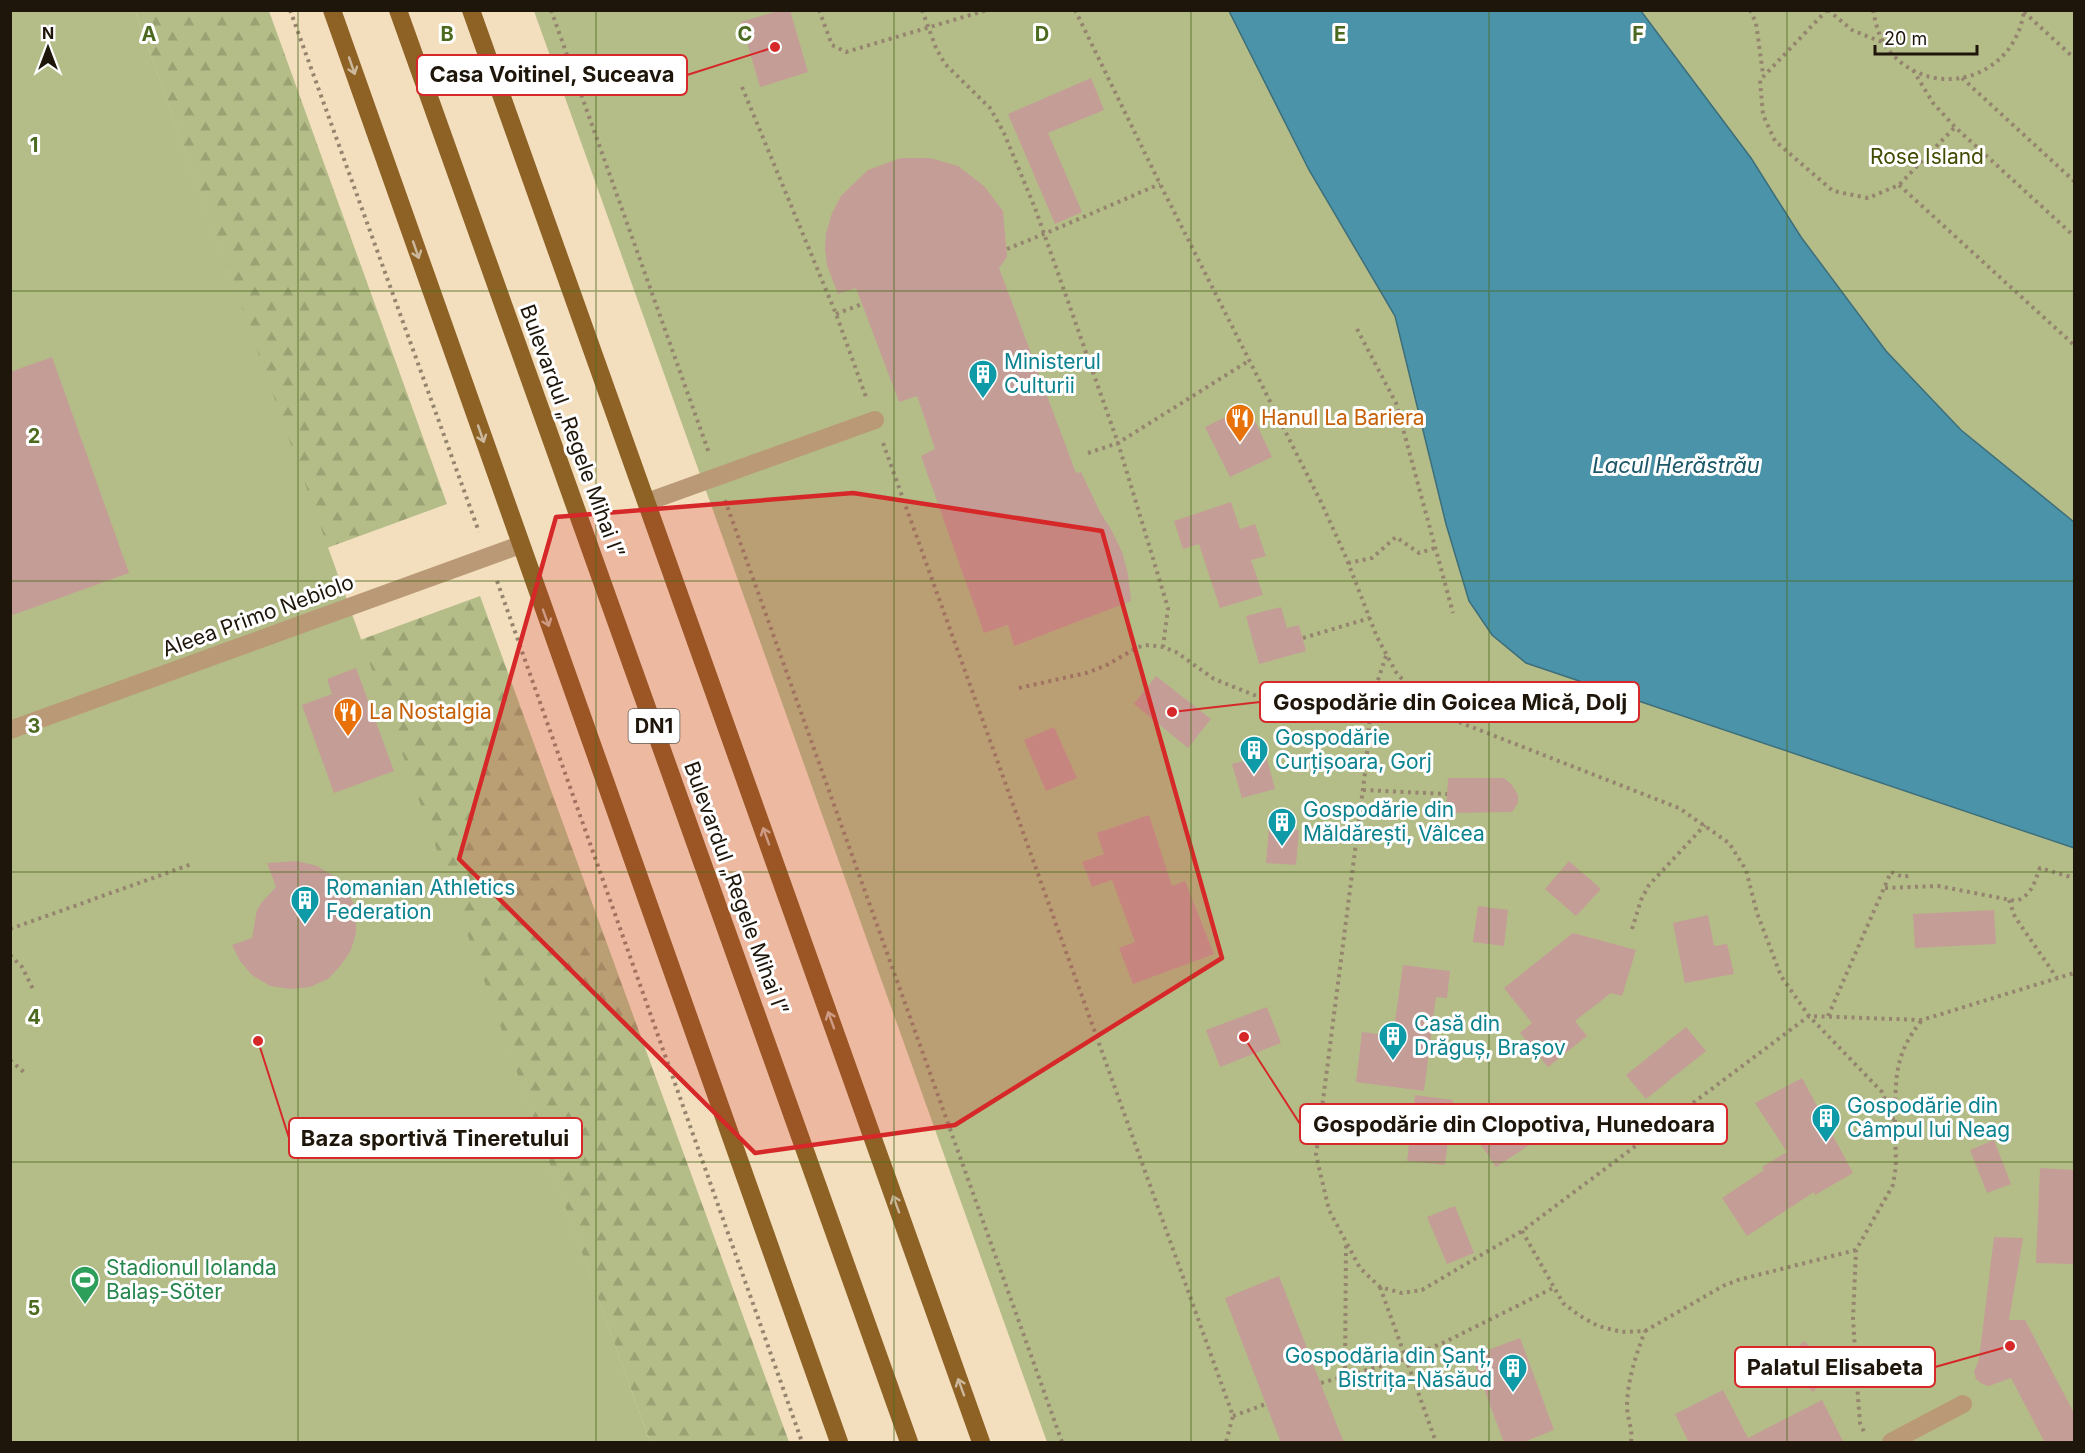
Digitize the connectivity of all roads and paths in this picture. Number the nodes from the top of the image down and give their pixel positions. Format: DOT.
graph roads {
  1 [pos="290,10"];
  2 [pos="332,10"];
  3 [pos="398,10"];
  4 [pos="471,10"];
  5 [pos="551,10"];
  6 [pos="819,10"];
  7 [pos="922,10"];
  8 [pos="987,10"];
  9 [pos="1075,10"];
  10 [pos="1750,10"];
  11 [pos="1827,10"];
  12 [pos="1873,10"];
  13 [pos="2024,11"];
  14 [pos="928,28"];
  15 [pos="1884,43"];
  16 [pos="2074,58"];
  17 [pos="1913,70"];
  18 [pos="1763,74"];
  19 [pos="1962,78"];
  20 [pos="742,87"];
  21 [pos="1955,127"];
  22 [pos="2074,182"];
  23 [pos="1160,184"];
  24 [pos="1899,185"];
  25 [pos="1044,234"];
  26 [pos="2074,236"];
  27 [pos="1007,249"];
  28 [pos="862,304"];
  29 [pos="836,314"];
  30 [pos="1357,329"];
  31 [pos="2074,345"];
  32 [pos="1250,360"];
  33 [pos="875,420"];
  34 [pos="1118,443"];
  35 [pos="1088,453"];
  36 [pos="717,477"];
  37 [pos="647,502"];
  38 [pos="520,545"];
  39 [pos="1435,548"];
  40 [pos="488,557"];
  41 [pos="1348,563"];
  42 [pos="1453,613"];
  43 [pos="1370,618"];
  44 [pos="1303,638"];
  45 [pos="1163,647"];
  46 [pos="1387,655"];
  47 [pos="1019,688"];
  48 [pos="1371,701"];
  49 [pos="1459,722"];
  50 [pos="10,730"];
  51 [pos="1363,790"];
  52 [pos="1447,794"];
  53 [pos="1706,825"];
  54 [pos="192,864"];
  55 [pos="1912,876"];
  56 [pos="2074,878"];
  57 [pos="1885,888"];
  58 [pos="2008,900"];
  59 [pos="10,929"];
  60 [pos="1632,929"];
  61 [pos="10,955"];
  62 [pos="2074,972"];
  63 [pos="2057,978"];
  64 [pos="34,991"];
  65 [pos="1809,1016"];
  66 [pos="1828,1016"];
  67 [pos="1922,1020"];
  68 [pos="10,1060"];
  69 [pos="26,1074"];
  70 [pos="1895,1124"];
  71 [pos="1522,1231"];
  72 [pos="1346,1244"];
  73 [pos="1856,1250"];
  74 [pos="1380,1287"];
  75 [pos="1555,1287"];
  76 [pos="1645,1330"];
  77 [pos="1405,1359"];
  78 [pos="1345,1376"];
  79 [pos="1321,1383"];
  80 [pos="1266,1404"];
  81 [pos="1963,1404"];
  82 [pos="1233,1416"];
  83 [pos="802,1443"];
  84 [pos="839,1443"];
  85 [pos="909,1443"];
  86 [pos="981,1443"];
  87 [pos="1062,1443"];
  88 [pos="1226,1443"];
  89 [pos="1436,1443"];
  90 [pos="1631,1443"];
  91 [pos="1869,1443"];
  92 [pos="1891,1443"];
  1 -- 40 [label="path"];
  2 -- 38 [label="main road, one-way"];
  3 -- 85 [label="main road, Bulevardul „Regele Mihai I” / DN1"];
  4 -- 37 [label="main road"];
  5 -- 36 [label="path"];
  6 -- 14 [label="path"];
  7 -- 14 [label="path"];
  8 -- 14 [label="path"];
  9 -- 23 [label="path"];
  10 -- 18 [label="path"];
  11 -- 15 [label="path"];
  11 -- 18 [label="path"];
  12 -- 15 [label="path"];
  13 -- 16 [label="path"];
  13 -- 19 [label="path"];
  14 -- 25 [label="path"];
  15 -- 17 [label="path"];
  17 -- 19 [label="path"];
  17 -- 21 [label="path"];
  18 -- 24 [label="path"];
  19 -- 22 [label="path"];
  20 -- 29 [label="path"];
  21 -- 24 [label="path"];
  21 -- 26 [label="path"];
  23 -- 25 [label="path"];
  23 -- 32 [label="path"];
  24 -- 31 [label="path"];
  25 -- 27 [label="path"];
  25 -- 34 [label="path"];
  28 -- 29 [label="path"];
  29 -- 33 [label="path"];
  30 -- 39 [label="path"];
  32 -- 34 [label="path"];
  32 -- 41 [label="path"];
  33 -- 36 [label="street"];
  33 -- 82 [label="path"];
  34 -- 35 [label="path"];
  34 -- 45 [label="path"];
  36 -- 37 [label="street"];
  36 -- 87 [label="path"];
  86 -- 37 [label="main road, one-way"];
  38 -- 40 [label="street, Aleea Primo Nebiolo"];
  38 -- 84 [label="main road, one-way"];
  39 -- 41 [label="path"];
  39 -- 42 [label="path"];
  40 -- 50 [label="street, Aleea Primo Nebiolo"];
  40 -- 83 [label="path"];
  41 -- 43 [label="path"];
  43 -- 44 [label="path"];
  43 -- 46 [label="path"];
  45 -- 47 [label="path"];
  45 -- 48 [label="path"];
  46 -- 48 [label="path"];
  46 -- 49 [label="path"];
  48 -- 49 [label="path"];
  48 -- 51 [label="path"];
  49 -- 53 [label="path"];
  51 -- 52 [label="path"];
  51 -- 72 [label="path"];
  53 -- 60 [label="path"];
  53 -- 65 [label="path"];
  54 -- 59 [label="path"];
  55 -- 57 [label="path"];
  56 -- 58 [label="path"];
  57 -- 58 [label="path"];
  57 -- 66 [label="path"];
  58 -- 63 [label="path"];
  61 -- 64 [label="path"];
  62 -- 63 [label="path"];
  63 -- 67 [label="path"];
  65 -- 66 [label="path"];
  65 -- 70 [label="path"];
  65 -- 71 [label="path"];
  66 -- 67 [label="path"];
  67 -- 70 [label="path"];
  68 -- 69 [label="path"];
  70 -- 73 [label="path"];
  71 -- 74 [label="path"];
  71 -- 75 [label="path"];
  72 -- 74 [label="path"];
  72 -- 78 [label="path"];
  73 -- 76 [label="path"];
  73 -- 91 [label="path"];
  74 -- 77 [label="path"];
  75 -- 76 [label="path"];
  75 -- 77 [label="path"];
  76 -- 90 [label="path"];
  77 -- 78 [label="path"];
  77 -- 89 [label="path"];
  78 -- 79 [label="path"];
  80 -- 82 [label="path"];
  81 -- 92 [label="street"];
  82 -- 88 [label="path"];
}
